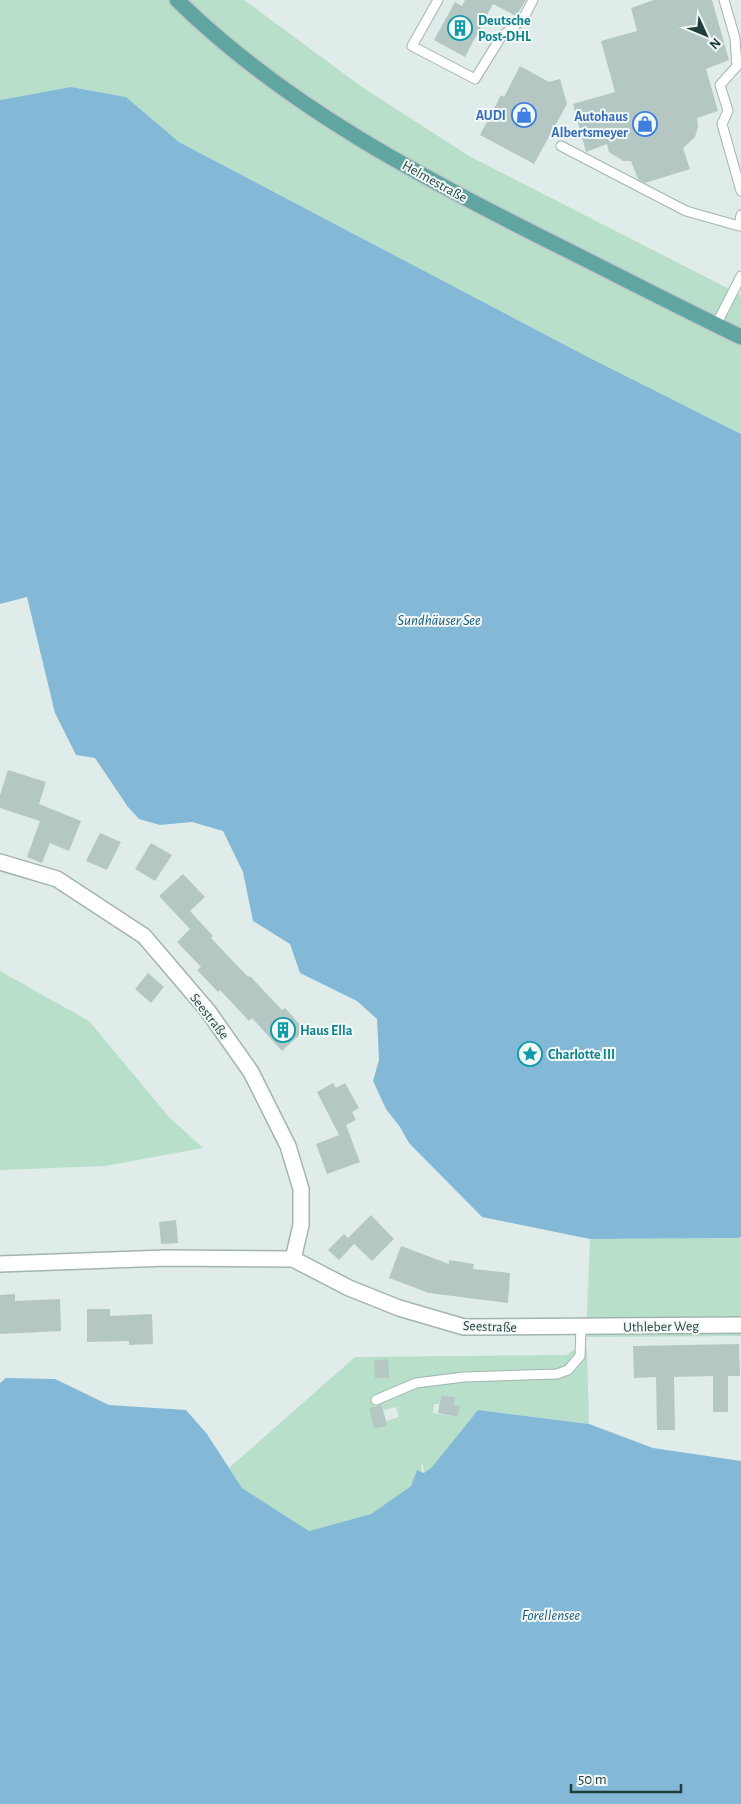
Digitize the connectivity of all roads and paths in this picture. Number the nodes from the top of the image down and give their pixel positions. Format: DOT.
graph roads {
  1 [pos="176,0"];
  2 [pos="438,0"];
  3 [pos="533,0"];
  4 [pos="724,0"];
  5 [pos="561,146"];
  6 [pos="741,191"];
  7 [pos="741,215"];
  8 [pos="740,226"];
  9 [pos="741,276"];
  10 [pos="716,325"];
  11 [pos="741,337"];
  12 [pos="0,862"];
  13 [pos="292,1259"];
  14 [pos="0,1264"];
  15 [pos="741,1325"];
  16 [pos="581,1327"];
  17 [pos="376,1400"];
  1 -- 10 [label="main road, Helmestraße"];
  2 -- 3 [label="lane"];
  4 -- 6 [label="lane"];
  5 -- 8 [label="lane"];
  7 -- 8 [label="lane"];
  9 -- 10 [label="lane"];
  10 -- 11 [label="main road, Helmestraße"];
  12 -- 13 [label="street, Seestraße"];
  13 -- 14 [label="street, Seestraße"];
  13 -- 16 [label="street, Seestraße"];
  15 -- 16 [label="street, Uthleber Weg"];
  16 -- 17 [label="lane"];
}
